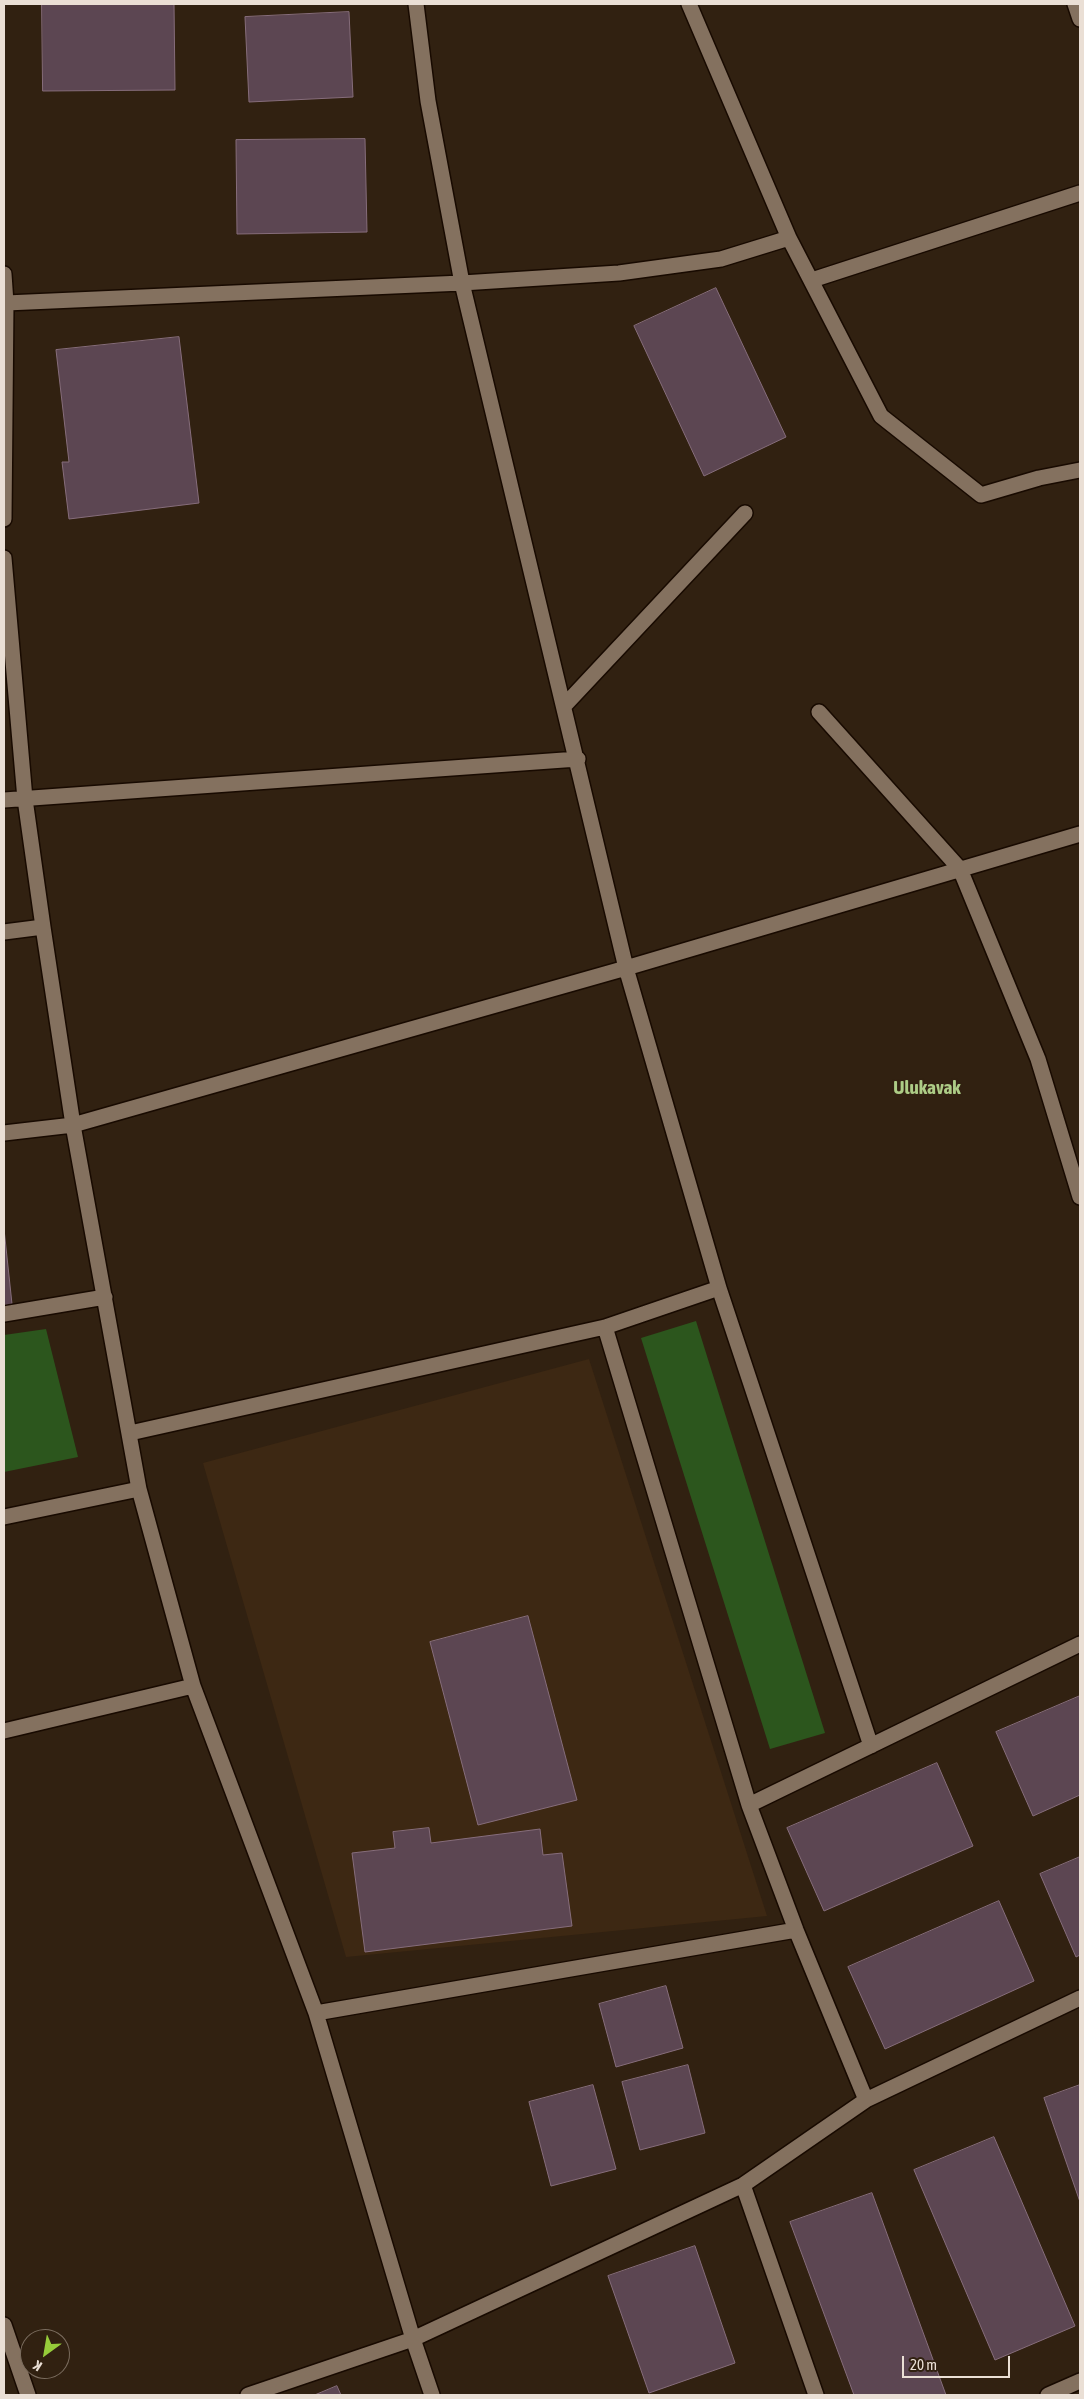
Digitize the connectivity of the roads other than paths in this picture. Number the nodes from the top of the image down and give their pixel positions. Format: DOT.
graph roads {
  1 [pos="416,4"];
  2 [pos="689,4"];
  3 [pos="1075,4"];
  4 [pos="1080,19"];
  5 [pos="1080,193"];
  6 [pos="789,238"];
  7 [pos="4,274"];
  8 [pos="812,280"];
  9 [pos="462,284"];
  10 [pos="6,303"];
  11 [pos="1080,470"];
  12 [pos="745,513"];
  13 [pos="4,519"];
  14 [pos="4,558"];
  15 [pos="564,706"];
  16 [pos="819,712"];
  17 [pos="578,759"];
  18 [pos="25,798"];
  19 [pos="4,800"];
  20 [pos="1080,834"];
  21 [pos="960,869"];
  22 [pos="43,927"];
  23 [pos="4,932"];
  24 [pos="626,968"];
  25 [pos="73,1125"];
  26 [pos="4,1133"];
  27 [pos="1080,1197"];
  28 [pos="719,1288"];
  29 [pos="105,1297"];
  30 [pos="4,1314"];
  31 [pos="605,1327"];
  32 [pos="130,1433"];
  33 [pos="139,1489"];
  34 [pos="4,1517"];
  35 [pos="1080,1644"];
  36 [pos="193,1686"];
  37 [pos="4,1731"];
  38 [pos="871,1746"];
  39 [pos="749,1805"];
  40 [pos="796,1930"];
  41 [pos="1080,1998"];
  42 [pos="316,2013"];
  43 [pos="866,2100"];
  44 [pos="743,2185"];
  45 [pos="4,2325"];
  46 [pos="413,2339"];
  47 [pos="1080,2381"];
  48 [pos="28,2395"];
  49 [pos="248,2395"];
  50 [pos="432,2395"];
  51 [pos="816,2395"];
  52 [pos="1048,2395"];
  1 -- 9 [label="street"];
  2 -- 6 [label="street"];
  3 -- 4 [label="street"];
  5 -- 8 [label="street"];
  6 -- 8 [label="street"];
  6 -- 9 [label="street"];
  7 -- 10 [label="street"];
  8 -- 11 [label="street"];
  9 -- 10 [label="street"];
  9 -- 15 [label="street"];
  10 -- 13 [label="street"];
  12 -- 15 [label="street"];
  14 -- 18 [label="street"];
  15 -- 17 [label="street"];
  16 -- 21 [label="street"];
  17 -- 18 [label="street"];
  17 -- 24 [label="street"];
  18 -- 19 [label="street"];
  18 -- 22 [label="street"];
  20 -- 21 [label="street"];
  21 -- 24 [label="street"];
  21 -- 27 [label="street"];
  22 -- 23 [label="street"];
  22 -- 25 [label="street"];
  24 -- 25 [label="street"];
  24 -- 28 [label="street"];
  25 -- 26 [label="street"];
  25 -- 29 [label="street"];
  28 -- 31 [label="street"];
  28 -- 38 [label="street"];
  29 -- 30 [label="street"];
  29 -- 32 [label="street"];
  31 -- 32 [label="street"];
  31 -- 39 [label="street"];
  32 -- 33 [label="street"];
  33 -- 34 [label="street"];
  33 -- 36 [label="street"];
  35 -- 38 [label="street"];
  36 -- 37 [label="street"];
  36 -- 42 [label="street"];
  38 -- 39 [label="street"];
  39 -- 40 [label="street"];
  40 -- 42 [label="street"];
  40 -- 43 [label="street"];
  41 -- 43 [label="street"];
  42 -- 46 [label="street"];
  43 -- 44 [label="street"];
  44 -- 46 [label="street"];
  44 -- 51 [label="street"];
  45 -- 48 [label="street"];
  46 -- 49 [label="street"];
  46 -- 50 [label="street"];
  47 -- 52 [label="street"];
}
